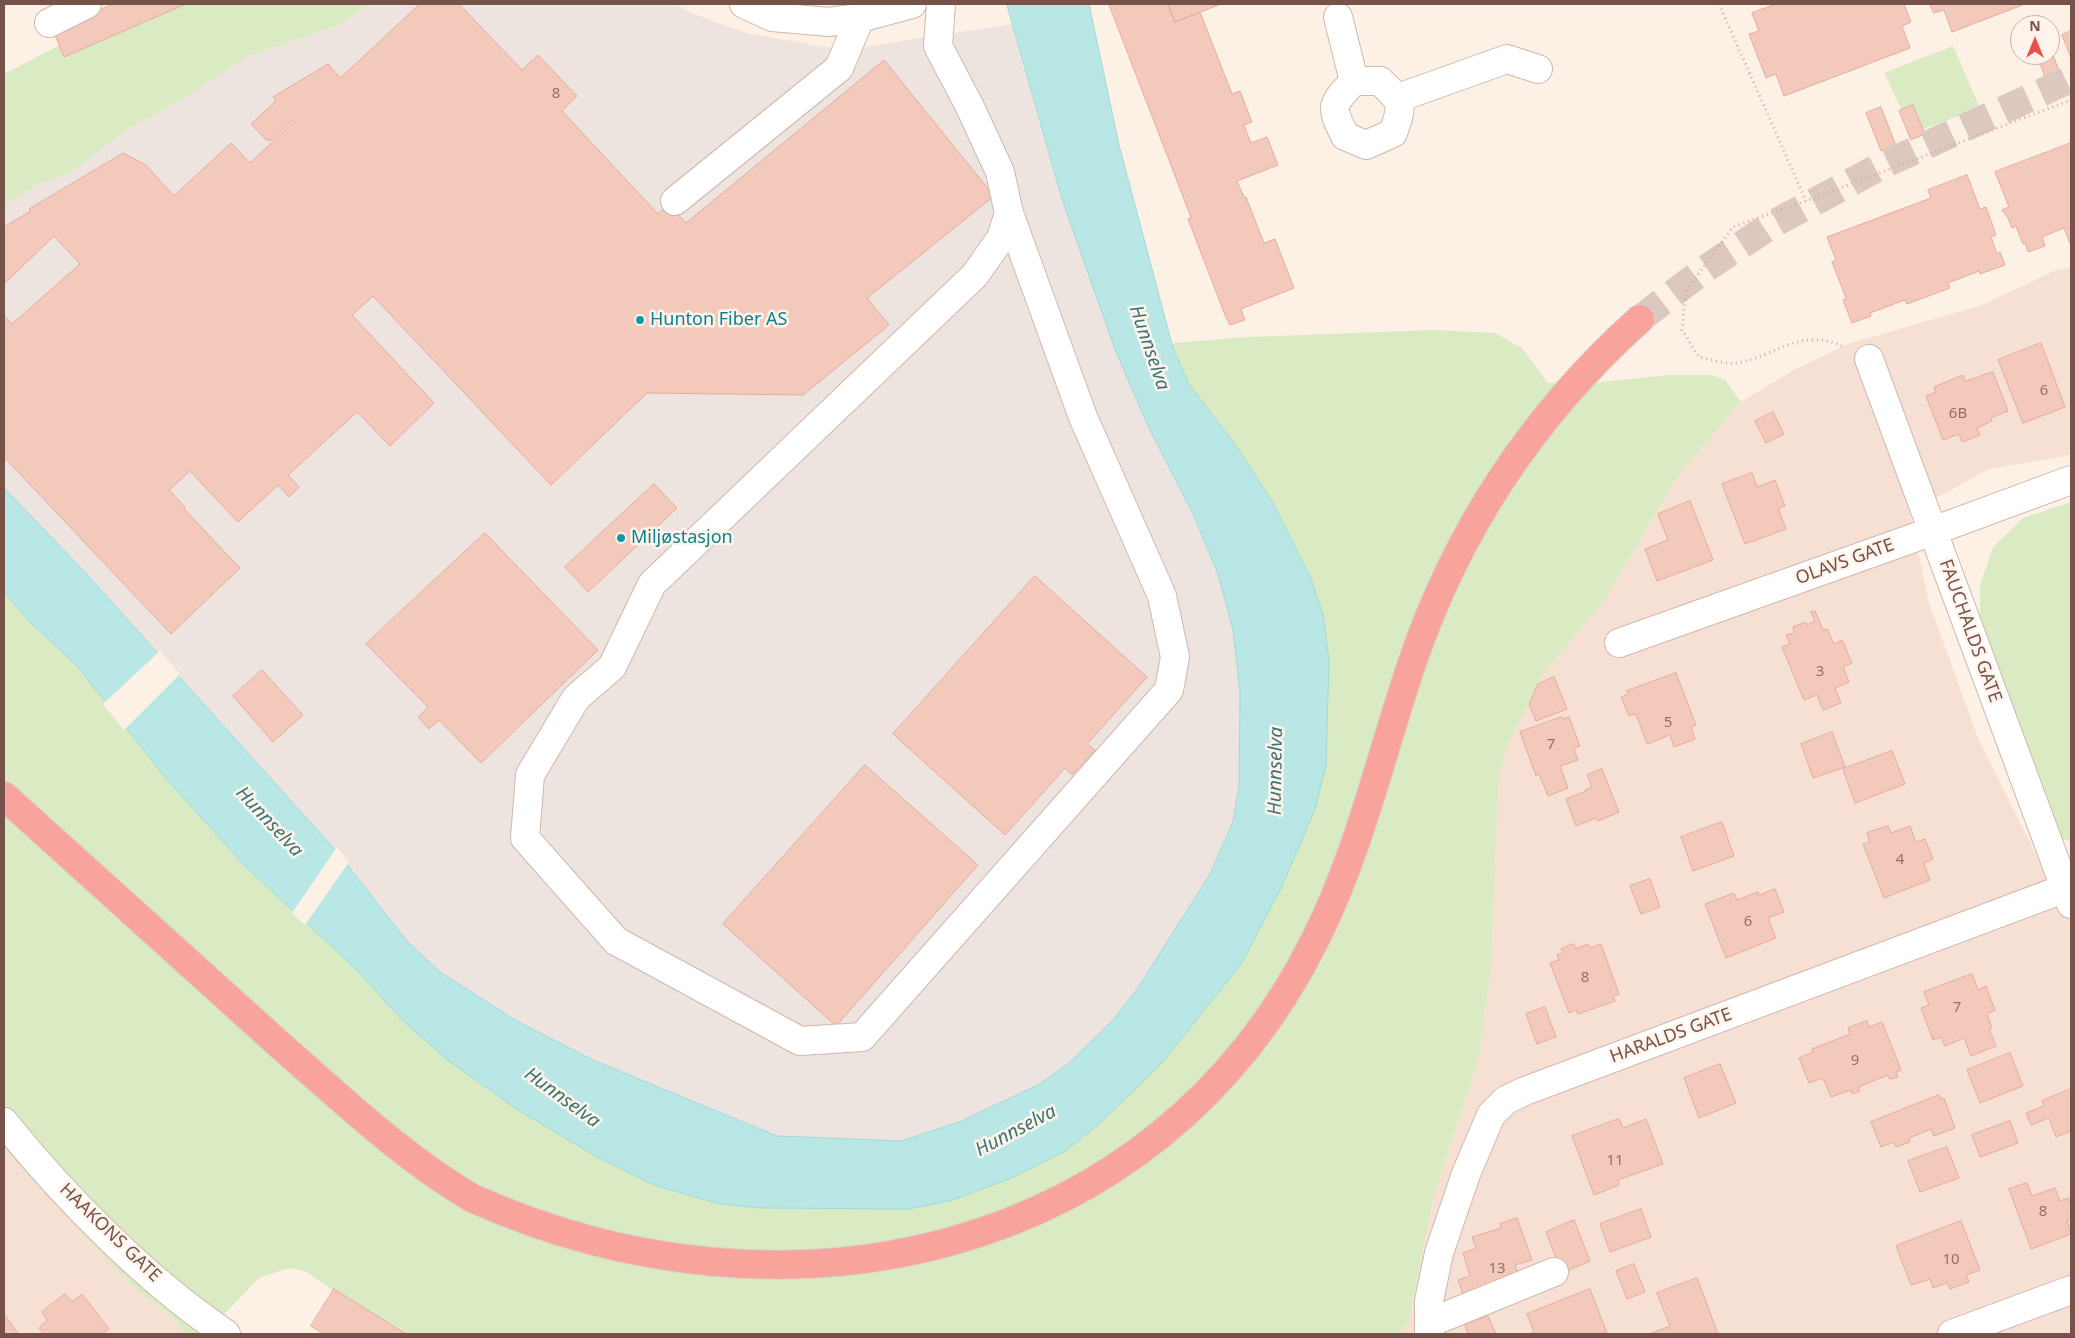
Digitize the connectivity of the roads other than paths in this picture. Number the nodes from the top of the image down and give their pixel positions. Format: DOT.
graph roads {
  1 [pos="87,4"];
  2 [pos="744,4"];
  3 [pos="910,4"];
  4 [pos="941,4"];
  5 [pos="1338,17"];
  6 [pos="860,18"];
  7 [pos="49,23"];
  8 [pos="1538,69"];
  9 [pos="1354,81"];
  10 [pos="1398,98"];
  11 [pos="675,201"];
  12 [pos="1009,213"];
  13 [pos="1640,319"];
  14 [pos="1870,358"];
  15 [pos="2071,480"];
  16 [pos="1933,532"];
  17 [pos="1619,643"];
  18 [pos="4,796"];
  19 [pos="2069,893"];
  20 [pos="4,1122"];
  21 [pos="1554,1272"];
  22 [pos="2071,1290"];
  23 [pos="1429,1328"];
  24 [pos="226,1334"];
  25 [pos="1952,1334"];
  1 -- 7 [label="street"];
  2 -- 6 [label="street"];
  3 -- 6 [label="street"];
  4 -- 12 [label="street"];
  5 -- 9 [label="street"];
  6 -- 11 [label="street"];
  8 -- 10 [label="street"];
  9 -- 10 [label="street"];
  9 -- 10 [label="street"];
  12 -- 12 [label="street"];
  13 -- 18 [label="highway"];
  14 -- 16 [label="street, FAUCHALDS GATE"];
  15 -- 16 [label="street, OLAVS GATE"];
  16 -- 17 [label="street, OLAVS GATE"];
  16 -- 19 [label="street, FAUCHALDS GATE"];
  19 -- 23 [label="street, HARALDS GATE"];
  20 -- 24 [label="street, HAAKONS GATE"];
  21 -- 23 [label="street"];
  22 -- 25 [label="street"];
}
